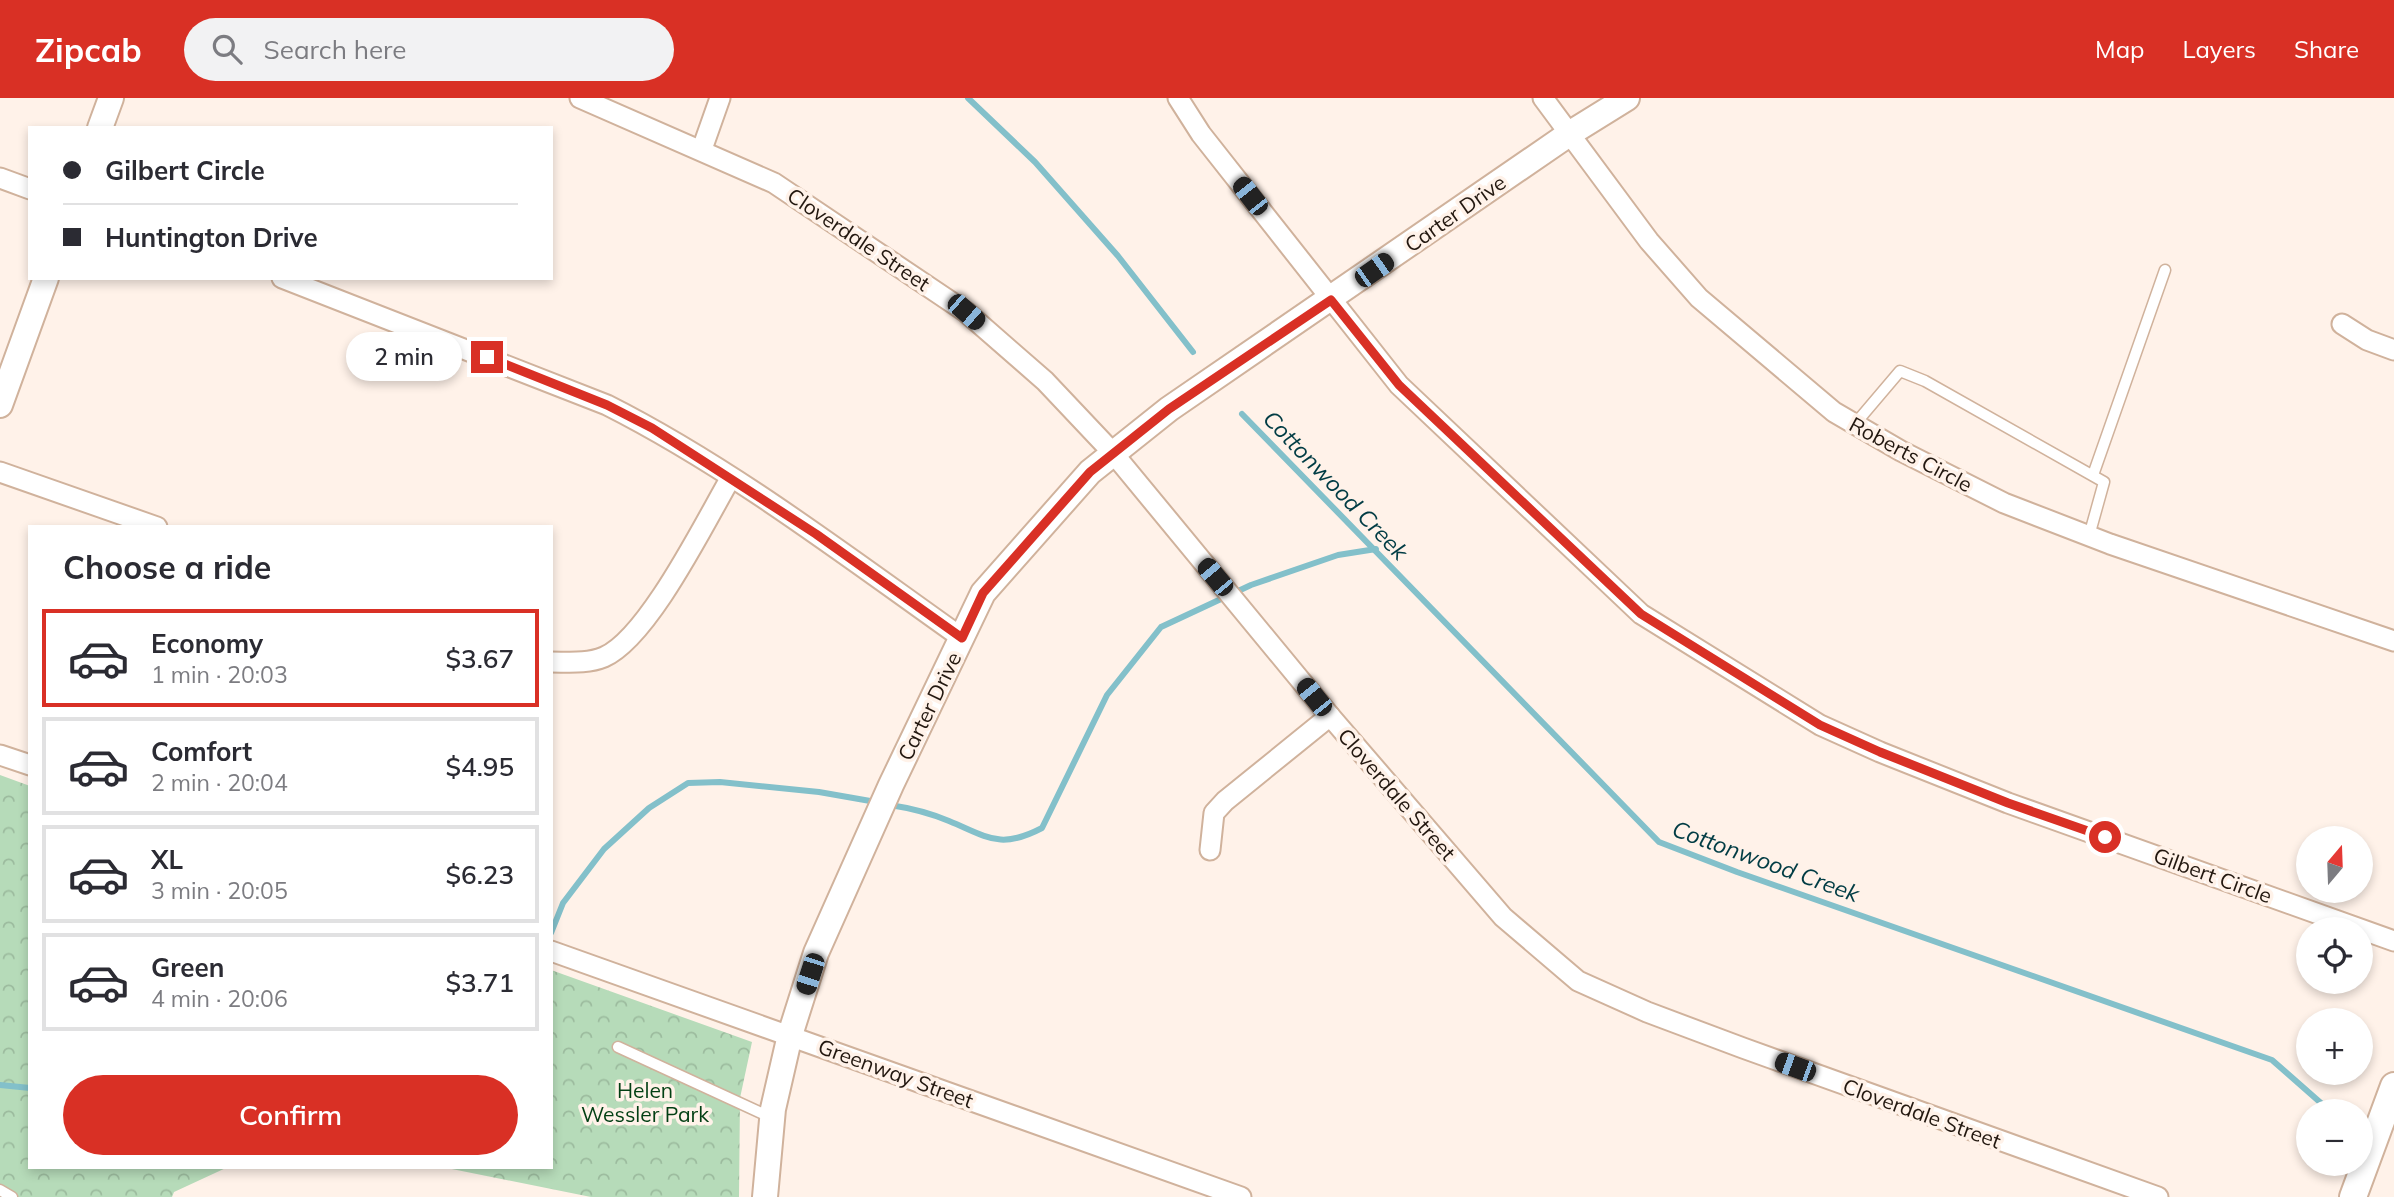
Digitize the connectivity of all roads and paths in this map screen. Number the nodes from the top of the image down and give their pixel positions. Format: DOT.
graph roads {
  1 [pos="111,98"];
  2 [pos="580,98"];
  3 [pos="720,98"];
  4 [pos="1178,98"];
  5 [pos="1543,98"];
  6 [pos="1627,98"];
  7 [pos="101,126"];
  8 [pos="1569,134"];
  9 [pos="702,149"];
  10 [pos="0,178"];
  11 [pos="28,188"];
  12 [pos="2165,270"];
  13 [pos="45,280"];
  14 [pos="287,280"];
  15 [pos="1331,300"];
  16 [pos="2342,324"];
  17 [pos="2394,350"];
  18 [pos="0,405"];
  19 [pos="1855,424"];
  20 [pos="1113,453"];
  21 [pos="0,472"];
  22 [pos="2093,475"];
  23 [pos="730,479"];
  24 [pos="151,525"];
  25 [pos="2089,536"];
  26 [pos="962,638"];
  27 [pos="2394,641"];
  28 [pos="553,662"];
  29 [pos="1330,716"];
  30 [pos="0,755"];
  31 [pos="28,764"];
  32 [pos="1210,850"];
  33 [pos="2394,941"];
  34 [pos="553,952"];
  35 [pos="790,1035"];
  36 [pos="618,1047"];
  37 [pos="2394,1086"];
  38 [pos="772,1118"];
  39 [pos="0,1190"];
  40 [pos="1215,1193"];
  41 [pos="12,1197"];
  42 [pos="765,1197"];
  43 [pos="1241,1197"];
  44 [pos="2158,1197"];
  45 [pos="2353,1197"];
  1 -- 7 [label="street"];
  2 -- 9 [label="street, Cloverdale Street"];
  3 -- 9 [label="street"];
  4 -- 15 [label="street, Gilbert Circle"];
  5 -- 8 [label="street, Roberts Circle"];
  6 -- 8 [label="street, Carter Drive"];
  8 -- 15 [label="street, Carter Drive"];
  8 -- 19 [label="street, Roberts Circle"];
  9 -- 20 [label="street, Cloverdale Street"];
  10 -- 11 [label="street"];
  12 -- 22 [label="lane"];
  13 -- 18 [label="street"];
  14 -- 23 [label="street"];
  15 -- 20 [label="street, Carter Drive"];
  15 -- 33 [label="street, Gilbert Circle"];
  16 -- 17 [label="street"];
  19 -- 22 [label="lane"];
  19 -- 25 [label="street, Roberts Circle"];
  20 -- 26 [label="street, Carter Drive"];
  20 -- 29 [label="street, Cloverdale Street"];
  21 -- 24 [label="street"];
  22 -- 25 [label="lane"];
  23 -- 26 [label="street"];
  23 -- 28 [label="street"];
  25 -- 27 [label="street, Roberts Circle"];
  26 -- 35 [label="street, Carter Drive"];
  29 -- 32 [label="street"];
  29 -- 44 [label="street, Cloverdale Street"];
  30 -- 31 [label="street"];
  34 -- 35 [label="street, Greenway Street"];
  35 -- 38 [label="street, Carter Drive"];
  35 -- 40 [label="street, Greenway Street"];
  36 -- 38 [label="lane"];
  37 -- 45 [label="main road"];
  38 -- 42 [label="street, Carter Drive"];
  39 -- 41 [label="lane"];
  40 -- 43 [label="street, Greenway Street"];
}
